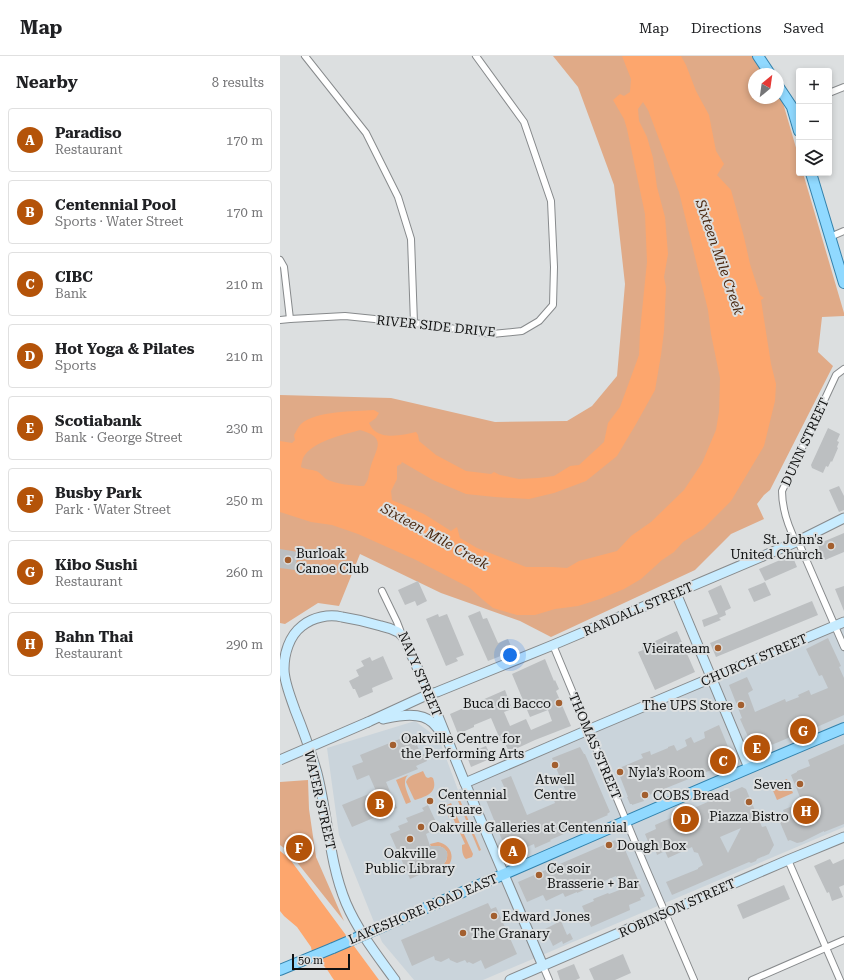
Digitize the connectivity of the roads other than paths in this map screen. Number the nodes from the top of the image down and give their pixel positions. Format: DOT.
graph roads {
  1 [pos="305,56"];
  2 [pos="476,56"];
  3 [pos="758,56"];
  4 [pos="766,68"];
  5 [pos="844,87"];
  6 [pos="832,92"];
  7 [pos="784,93"];
  8 [pos="796,106"];
  9 [pos="812,176"];
  10 [pos="844,231"];
  11 [pos="830,237"];
  12 [pos="280,260"];
  13 [pos="844,283"];
  14 [pos="290,319"];
  15 [pos="280,320"];
  16 [pos="414,323"];
  17 [pos="844,369"];
  18 [pos="844,518"];
  19 [pos="797,541"];
  20 [pos="382,590"];
  21 [pos="676,593"];
  22 [pos="844,622"];
  23 [pos="835,626"];
  24 [pos="404,638"];
  25 [pos="553,645"];
  26 [pos="844,647"];
  27 [pos="711,678"];
  28 [pos="429,694"];
  29 [pos="368,722"];
  30 [pos="844,728"];
  31 [pos="588,730"];
  32 [pos="448,741"];
  33 [pos="280,760"];
  34 [pos="749,768"];
  35 [pos="465,783"];
  36 [pos="626,821"];
  37 [pos="844,837"];
  38 [pos="788,860"];
  39 [pos="504,875"];
  40 [pos="665,913"];
  41 [pos="844,940"];
  42 [pos="826,947"];
  43 [pos="543,966"];
  44 [pos="280,970"];
  45 [pos="395,980"];
  46 [pos="510,980"];
  47 [pos="549,980"];
  48 [pos="694,980"];
  49 [pos="752,980"];
  50 [pos="840,980"];
  1 -- 16 [label="street"];
  2 -- 16 [label="street, RIVER SIDE DRIVE"];
  3 -- 4 [label="main road"];
  5 -- 6 [label="street"];
  7 -- 8 [label="main road"];
  9 -- 11 [label="main road"];
  10 -- 11 [label="street"];
  11 -- 13 [label="main road"];
  12 -- 14 [label="street"];
  14 -- 15 [label="street, RIVER SIDE DRIVE"];
  14 -- 16 [label="street, RIVER SIDE DRIVE"];
  17 -- 19 [label="street, DUNN STREET"];
  18 -- 19 [label="street, RANDALL STREET"];
  19 -- 21 [label="street, RANDALL STREET"];
  19 -- 23 [label="street, DUNN STREET"];
  20 -- 24 [label="street, NAVY STREET"];
  21 -- 25 [label="street, RANDALL STREET"];
  21 -- 27 [label="street"];
  22 -- 23 [label="street, CHURCH STREET"];
  23 -- 26 [label="street, DUNN STREET"];
  23 -- 27 [label="street, CHURCH STREET"];
  24 -- 28 [label="street, NAVY STREET"];
  24 -- 45 [label="street, WATER STREET"];
  25 -- 28 [label="street, RANDALL STREET"];
  25 -- 31 [label="street, THOMAS STREET"];
  27 -- 31 [label="street, CHURCH STREET"];
  27 -- 34 [label="street"];
  28 -- 29 [label="street, RANDALL STREET"];
  28 -- 32 [label="street, NAVY STREET"];
  29 -- 32 [label="street"];
  29 -- 33 [label="street, bridge"];
  30 -- 34 [label="main road, LAKESHORE ROAD EAST"];
  31 -- 35 [label="street, CHURCH STREET"];
  31 -- 36 [label="street, THOMAS STREET"];
  32 -- 35 [label="street, NAVY STREET"];
  34 -- 36 [label="main road, LAKESHORE ROAD EAST"];
  35 -- 39 [label="street, NAVY STREET"];
  36 -- 39 [label="main road, LAKESHORE ROAD EAST"];
  36 -- 40 [label="street, THOMAS STREET"];
  37 -- 38 [label="street, ROBINSON STREET"];
  38 -- 40 [label="street, ROBINSON STREET"];
  38 -- 42 [label="street"];
  39 -- 43 [label="street, NAVY STREET"];
  39 -- 44 [label="main road, LAKESHORE ROAD EAST, bridge"];
  40 -- 43 [label="street, ROBINSON STREET"];
  40 -- 48 [label="street, THOMAS STREET"];
  41 -- 42 [label="street"];
  42 -- 49 [label="street"];
  42 -- 50 [label="street"];
  43 -- 46 [label="street, ROBINSON STREET"];
  43 -- 47 [label="street, NAVY STREET"];
}
